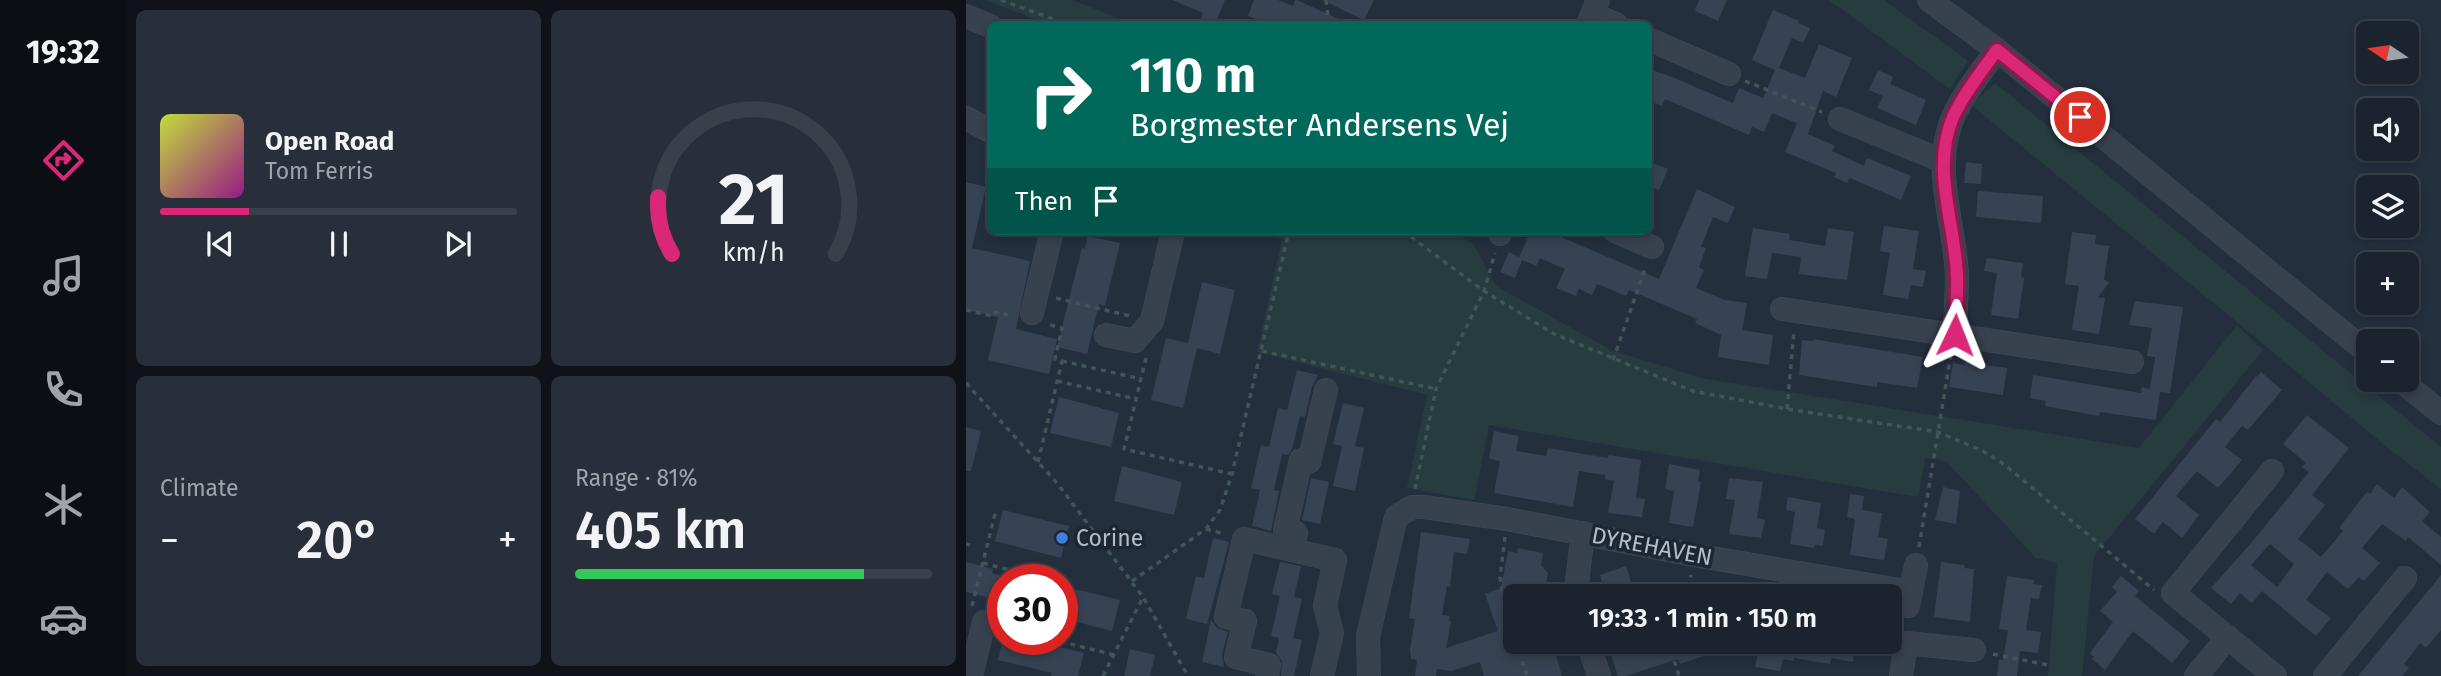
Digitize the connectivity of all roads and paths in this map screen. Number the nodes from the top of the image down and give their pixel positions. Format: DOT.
graph roads {
  1 [pos="1001,0"];
  2 [pos="1318,0"];
  3 [pos="1929,0"];
  4 [pos="1326,1"];
  5 [pos="1593,13"];
  6 [pos="966,16"];
  7 [pos="1059,21"];
  8 [pos="1329,21"];
  9 [pos="1610,21"];
  10 [pos="987,25"];
  11 [pos="1652,41"];
  12 [pos="1997,50"];
  13 [pos="1729,74"];
  14 [pos="966,118"];
  15 [pos="1840,119"];
  16 [pos="987,129"];
  17 [pos="1943,161"];
  18 [pos="1051,235"];
  19 [pos="1172,235"];
  20 [pos="1277,235"];
  21 [pos="1408,235"];
  22 [pos="1500,235"];
  23 [pos="1624,235"];
  24 [pos="1287,237"];
  25 [pos="1652,247"];
  26 [pos="1484,291"];
  27 [pos="1032,309"];
  28 [pos="966,310"];
  29 [pos="1789,310"];
  30 [pos="1152,321"];
  31 [pos="1106,335"];
  32 [pos="1955,335"];
  33 [pos="2356,343"];
  34 [pos="1262,351"];
  35 [pos="1613,360"];
  36 [pos="1062,361"];
  37 [pos="2132,362"];
  38 [pos="1141,379"];
  39 [pos="1057,381"];
  40 [pos="966,383"];
  41 [pos="1436,389"];
  42 [pos="1326,390"];
  43 [pos="2415,392"];
  44 [pos="1136,399"];
  45 [pos="1787,410"];
  46 [pos="2441,413"];
  47 [pos="1938,432"];
  48 [pos="1038,462"];
  49 [pos="2272,471"];
  50 [pos="1232,474"];
  51 [pos="996,510"];
  52 [pos="1404,512"];
  53 [pos="1507,519"];
  54 [pos="1583,533"];
  55 [pos="1292,550"];
  56 [pos="983,563"];
  57 [pos="987,564"];
  58 [pos="1916,565"];
  59 [pos="2405,578"];
  60 [pos="1132,581"];
  61 [pos="1577,584"];
  62 [pos="2173,593"];
  63 [pos="1143,597"];
  64 [pos="1503,598"];
  65 [pos="984,622"];
  66 [pos="1332,633"];
  67 [pos="1368,636"];
  68 [pos="2228,637"];
  69 [pos="1078,646"];
  70 [pos="1974,650"];
  71 [pos="1520,654"];
  72 [pos="1592,654"];
  73 [pos="1672,654"];
  74 [pos="1114,655"];
  75 [pos="2048,666"];
  76 [pos="971,676"];
  77 [pos="1103,676"];
  78 [pos="1188,676"];
  79 [pos="1267,676"];
  80 [pos="1322,676"];
  81 [pos="1369,676"];
  82 [pos="1527,676"];
  83 [pos="1599,676"];
  84 [pos="1679,676"];
  85 [pos="1902,676"];
  86 [pos="2196,676"];
  87 [pos="2275,676"];
  88 [pos="2325,676"];
  1 -- 7 [label="path"];
  2 -- 4 [label="path"];
  3 -- 12 [label="street"];
  4 -- 8 [label="path"];
  5 -- 9 [label="street"];
  6 -- 10 [label="street"];
  11 -- 13 [label="street"];
  12 -- 17 [label="street"];
  12 -- 33 [label="street"];
  13 -- 15 [label="path"];
  14 -- 16 [label="street"];
  15 -- 17 [label="street"];
  17 -- 32 [label="street"];
  18 -- 27 [label="street"];
  19 -- 30 [label="street"];
  20 -- 24 [label="path"];
  21 -- 26 [label="path"];
  22 -- 26 [label="path"];
  23 -- 25 [label="street"];
  24 -- 34 [label="path"];
  25 -- 35 [label="path"];
  26 -- 35 [label="path"];
  26 -- 41 [label="path"];
  27 -- 28 [label="path"];
  27 -- 30 [label="path"];
  27 -- 36 [label="path"];
  29 -- 32 [label="street"];
  29 -- 45 [label="path"];
  30 -- 31 [label="street"];
  30 -- 38 [label="path"];
  32 -- 37 [label="street"];
  32 -- 47 [label="path"];
  34 -- 41 [label="path"];
  34 -- 50 [label="path"];
  35 -- 45 [label="path"];
  36 -- 38 [label="path"];
  36 -- 39 [label="path"];
  38 -- 44 [label="path"];
  39 -- 44 [label="path"];
  39 -- 48 [label="path"];
  40 -- 48 [label="path"];
  41 -- 52 [label="path"];
  42 -- 55 [label="street"];
  43 -- 46 [label="street"];
  44 -- 50 [label="path"];
  45 -- 47 [label="path"];
  47 -- 58 [label="path"];
  47 -- 62 [label="path"];
  48 -- 60 [label="path"];
  49 -- 62 [label="street"];
  50 -- 60 [label="path"];
  51 -- 56 [label="path"];
  52 -- 53 [label="street, DYREHAVEN"];
  52 -- 67 [label="street"];
  53 -- 54 [label="street, DYREHAVEN"];
  53 -- 64 [label="path"];
  54 -- 58 [label="street, DYREHAVEN"];
  54 -- 61 [label="street"];
  55 -- 66 [label="street"];
  55 -- 79 [label="street"];
  56 -- 57 [label="path"];
  56 -- 65 [label="path"];
  59 -- 88 [label="street"];
  60 -- 63 [label="path"];
  62 -- 68 [label="street"];
  63 -- 74 [label="path"];
  63 -- 78 [label="path"];
  65 -- 76 [label="street"];
  66 -- 67 [label="street"];
  66 -- 80 [label="street"];
  67 -- 81 [label="street"];
  68 -- 86 [label="street"];
  68 -- 87 [label="street"];
  69 -- 74 [label="path"];
  70 -- 75 [label="path"];
  70 -- 85 [label="street"];
  71 -- 82 [label="path"];
  72 -- 83 [label="street"];
  73 -- 84 [label="path"];
  74 -- 77 [label="path"];
}
